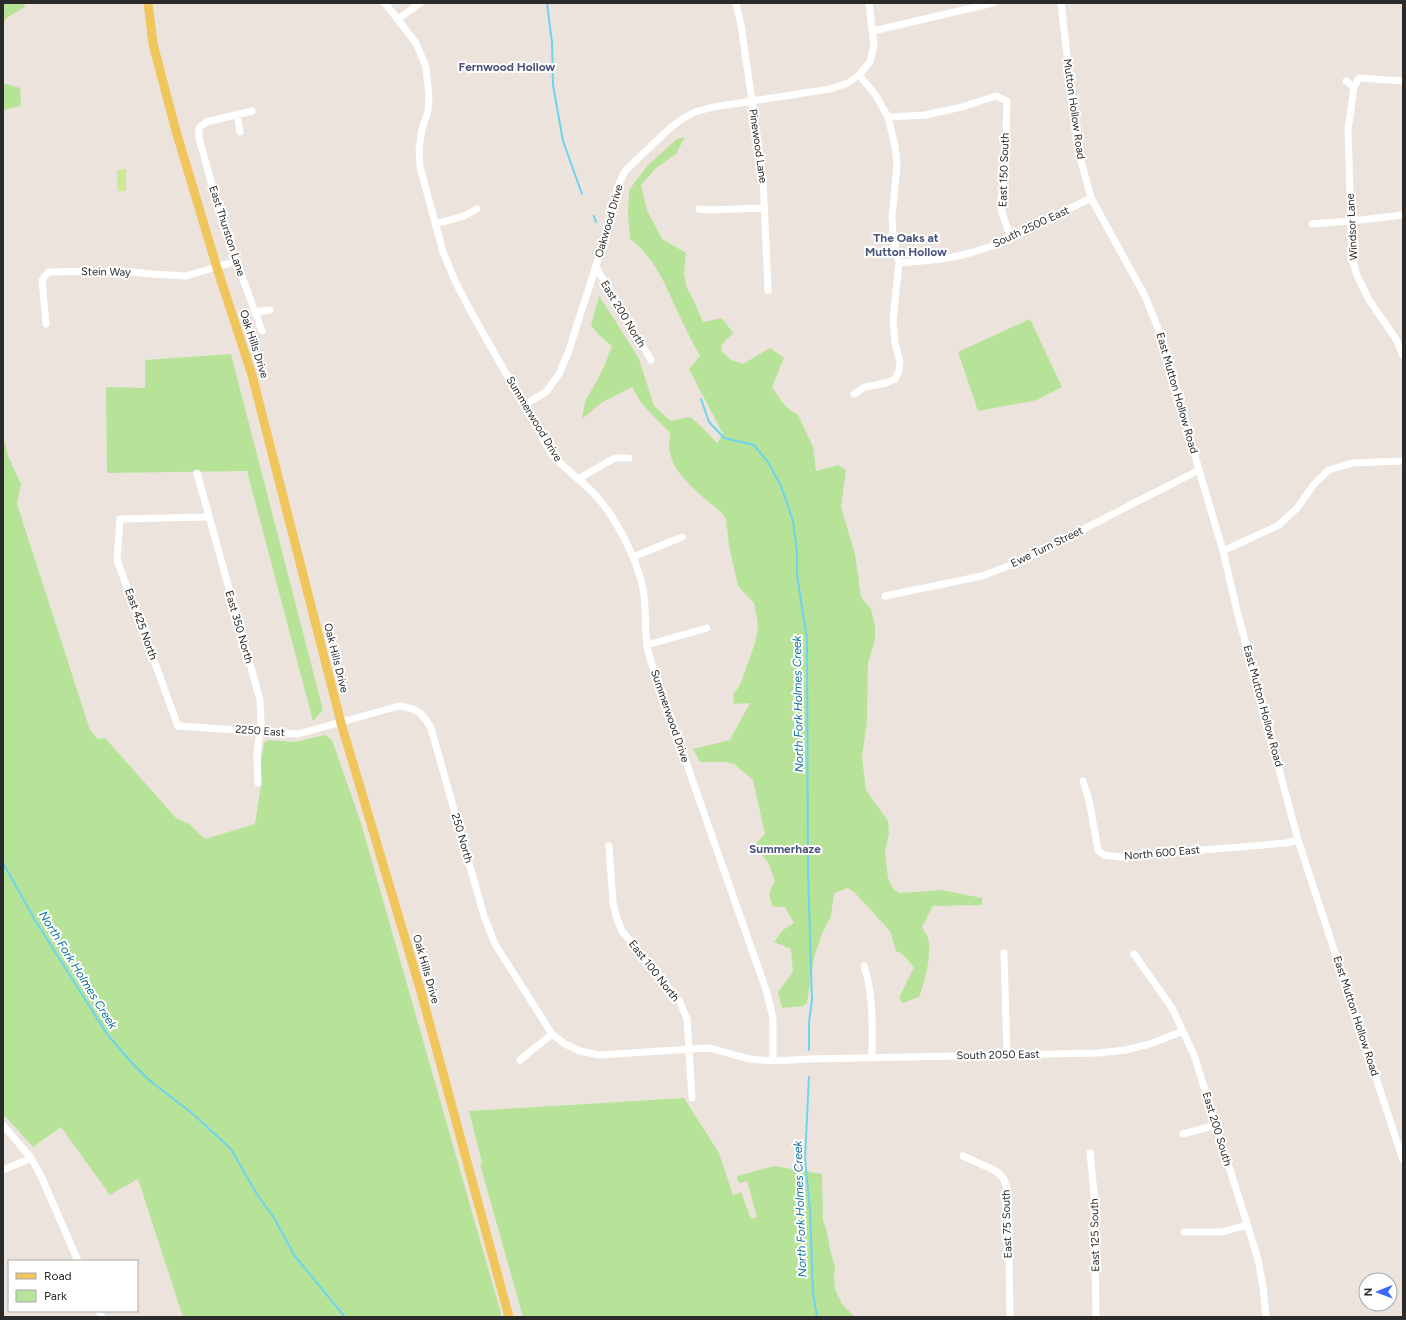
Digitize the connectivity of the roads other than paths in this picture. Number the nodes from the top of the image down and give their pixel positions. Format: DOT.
graph roads {
  1 [pos="148,3"];
  2 [pos="385,3"];
  3 [pos="420,3"];
  4 [pos="736,3"];
  5 [pos="869,3"];
  6 [pos="993,3"];
  7 [pos="1061,3"];
  8 [pos="398,19"];
  9 [pos="873,31"];
  10 [pos="860,75"];
  11 [pos="1403,80"];
  12 [pos="1346,81"];
  13 [pos="1354,87"];
  14 [pos="752,101"];
  15 [pos="252,111"];
  16 [pos="237,114"];
  17 [pos="888,117"];
  18 [pos="240,132"];
  19 [pos="1091,198"];
  20 [pos="765,208"];
  21 [pos="477,209"];
  22 [pos="699,209"];
  23 [pos="1403,215"];
  24 [pos="1351,222"];
  25 [pos="435,224"];
  26 [pos="1312,224"];
  27 [pos="1011,238"];
  28 [pos="1121,253"];
  29 [pos="237,261"];
  30 [pos="899,263"];
  31 [pos="596,267"];
  32 [pos="217,268"];
  33 [pos="768,290"];
  34 [pos="270,310"];
  35 [pos="255,312"];
  36 [pos="46,324"];
  37 [pos="262,331"];
  38 [pos="1403,355"];
  39 [pos="651,360"];
  40 [pos="854,394"];
  41 [pos="524,405"];
  42 [pos="629,458"];
  43 [pos="1403,461"];
  44 [pos="1199,470"];
  45 [pos="197,473"];
  46 [pos="578,479"];
  47 [pos="208,517"];
  48 [pos="682,537"];
  49 [pos="1223,551"];
  50 [pos="633,557"];
  51 [pos="885,596"];
  52 [pos="707,628"];
  53 [pos="647,645"];
  54 [pos="341,723"];
  55 [pos="178,726"];
  56 [pos="260,731"];
  57 [pos="1083,781"];
  58 [pos="258,782"];
  59 [pos="1298,840"];
  60 [pos="609,846"];
  61 [pos="1004,953"];
  62 [pos="1134,954"];
  63 [pos="864,966"];
  64 [pos="1182,1031"];
  65 [pos="552,1034"];
  66 [pos="689,1049"];
  67 [pos="1007,1055"];
  68 [pos="872,1058"];
  69 [pos="520,1060"];
  70 [pos="773,1060"];
  71 [pos="692,1098"];
  72 [pos="3,1125"];
  73 [pos="1216,1125"];
  74 [pos="1183,1134"];
  75 [pos="1090,1153"];
  76 [pos="963,1156"];
  77 [pos="31,1158"];
  78 [pos="1403,1160"];
  79 [pos="3,1170"];
  80 [pos="1247,1225"];
  81 [pos="1184,1232"];
  82 [pos="78,1260"];
  83 [pos="509,1317"];
  84 [pos="1010,1317"];
  85 [pos="1096,1317"];
  86 [pos="1266,1317"];
  1 -- 32 [label="main road, Oak Hills Drive"];
  2 -- 8 [label="street, Summerwood Drive"];
  3 -- 8 [label="street"];
  4 -- 14 [label="street, Pinewood Lane"];
  5 -- 9 [label="street"];
  6 -- 9 [label="street"];
  7 -- 19 [label="street, Mutton Hollow Road"];
  8 -- 25 [label="street, Summerwood Drive"];
  9 -- 10 [label="street"];
  10 -- 14 [label="street, Oakwood Drive"];
  10 -- 17 [label="street"];
  11 -- 13 [label="street"];
  12 -- 13 [label="street"];
  13 -- 24 [label="street, Windsor Lane"];
  14 -- 20 [label="street, Pinewood Lane"];
  14 -- 31 [label="street, Oakwood Drive"];
  15 -- 16 [label="street"];
  16 -- 18 [label="street"];
  16 -- 29 [label="street, East Thurston Lane"];
  17 -- 27 [label="street, East 150 South"];
  17 -- 30 [label="street"];
  19 -- 27 [label="street, South 2500 East"];
  19 -- 28 [label="street, Mutton Hollow Road"];
  20 -- 22 [label="street"];
  20 -- 33 [label="street, Pinewood Lane"];
  21 -- 25 [label="street"];
  23 -- 24 [label="street"];
  24 -- 26 [label="street"];
  24 -- 38 [label="street, Windsor Lane"];
  25 -- 41 [label="street, Summerwood Drive"];
  27 -- 30 [label="street, South 2500 East"];
  28 -- 44 [label="street, East Mutton Hollow Road"];
  29 -- 32 [label="street"];
  29 -- 35 [label="street, East Thurston Lane"];
  30 -- 40 [label="street"];
  31 -- 39 [label="street, East 200 North"];
  31 -- 41 [label="street, Oakwood Drive"];
  32 -- 36 [label="street, Stein Way"];
  32 -- 54 [label="main road, Oak Hills Drive"];
  34 -- 35 [label="street"];
  35 -- 37 [label="street, East Thurston Lane"];
  41 -- 46 [label="street, Summerwood Drive"];
  42 -- 46 [label="street"];
  43 -- 49 [label="street"];
  44 -- 49 [label="street, East Mutton Hollow Road"];
  44 -- 51 [label="street, Ewe Turn Street"];
  45 -- 47 [label="street, East 350 North"];
  46 -- 50 [label="street, Summerwood Drive"];
  47 -- 55 [label="street, East 425 North"];
  47 -- 56 [label="street, East 350 North"];
  48 -- 50 [label="street"];
  49 -- 59 [label="street, East Mutton Hollow Road"];
  50 -- 53 [label="street, Summerwood Drive"];
  52 -- 53 [label="street"];
  53 -- 70 [label="street, Summerwood Drive"];
  54 -- 56 [label="street, 2250 East"];
  54 -- 65 [label="street, 250 North"];
  54 -- 83 [label="main road, Oak Hills Drive"];
  55 -- 56 [label="street, 2250 East"];
  56 -- 58 [label="street, East 350 North"];
  57 -- 59 [label="street, North 600 East"];
  59 -- 78 [label="street, East Mutton Hollow Road"];
  60 -- 66 [label="street, East 100 North"];
  61 -- 67 [label="street"];
  62 -- 64 [label="street, East 200 South"];
  63 -- 68 [label="street"];
  64 -- 67 [label="street, South 2050 East"];
  64 -- 73 [label="street, East 200 South"];
  65 -- 66 [label="street, South 2050 East"];
  65 -- 69 [label="street"];
  66 -- 70 [label="street, South 2050 East"];
  66 -- 71 [label="street, East 100 North"];
  67 -- 68 [label="street, South 2050 East"];
  68 -- 70 [label="street, South 2050 East"];
  72 -- 77 [label="street"];
  73 -- 74 [label="street"];
  73 -- 80 [label="street, East 200 South"];
  75 -- 85 [label="street, East 125 South"];
  76 -- 84 [label="street, East 75 South"];
  77 -- 79 [label="street"];
  77 -- 82 [label="street"];
  80 -- 81 [label="street"];
  80 -- 86 [label="street, East 200 South"];
}
